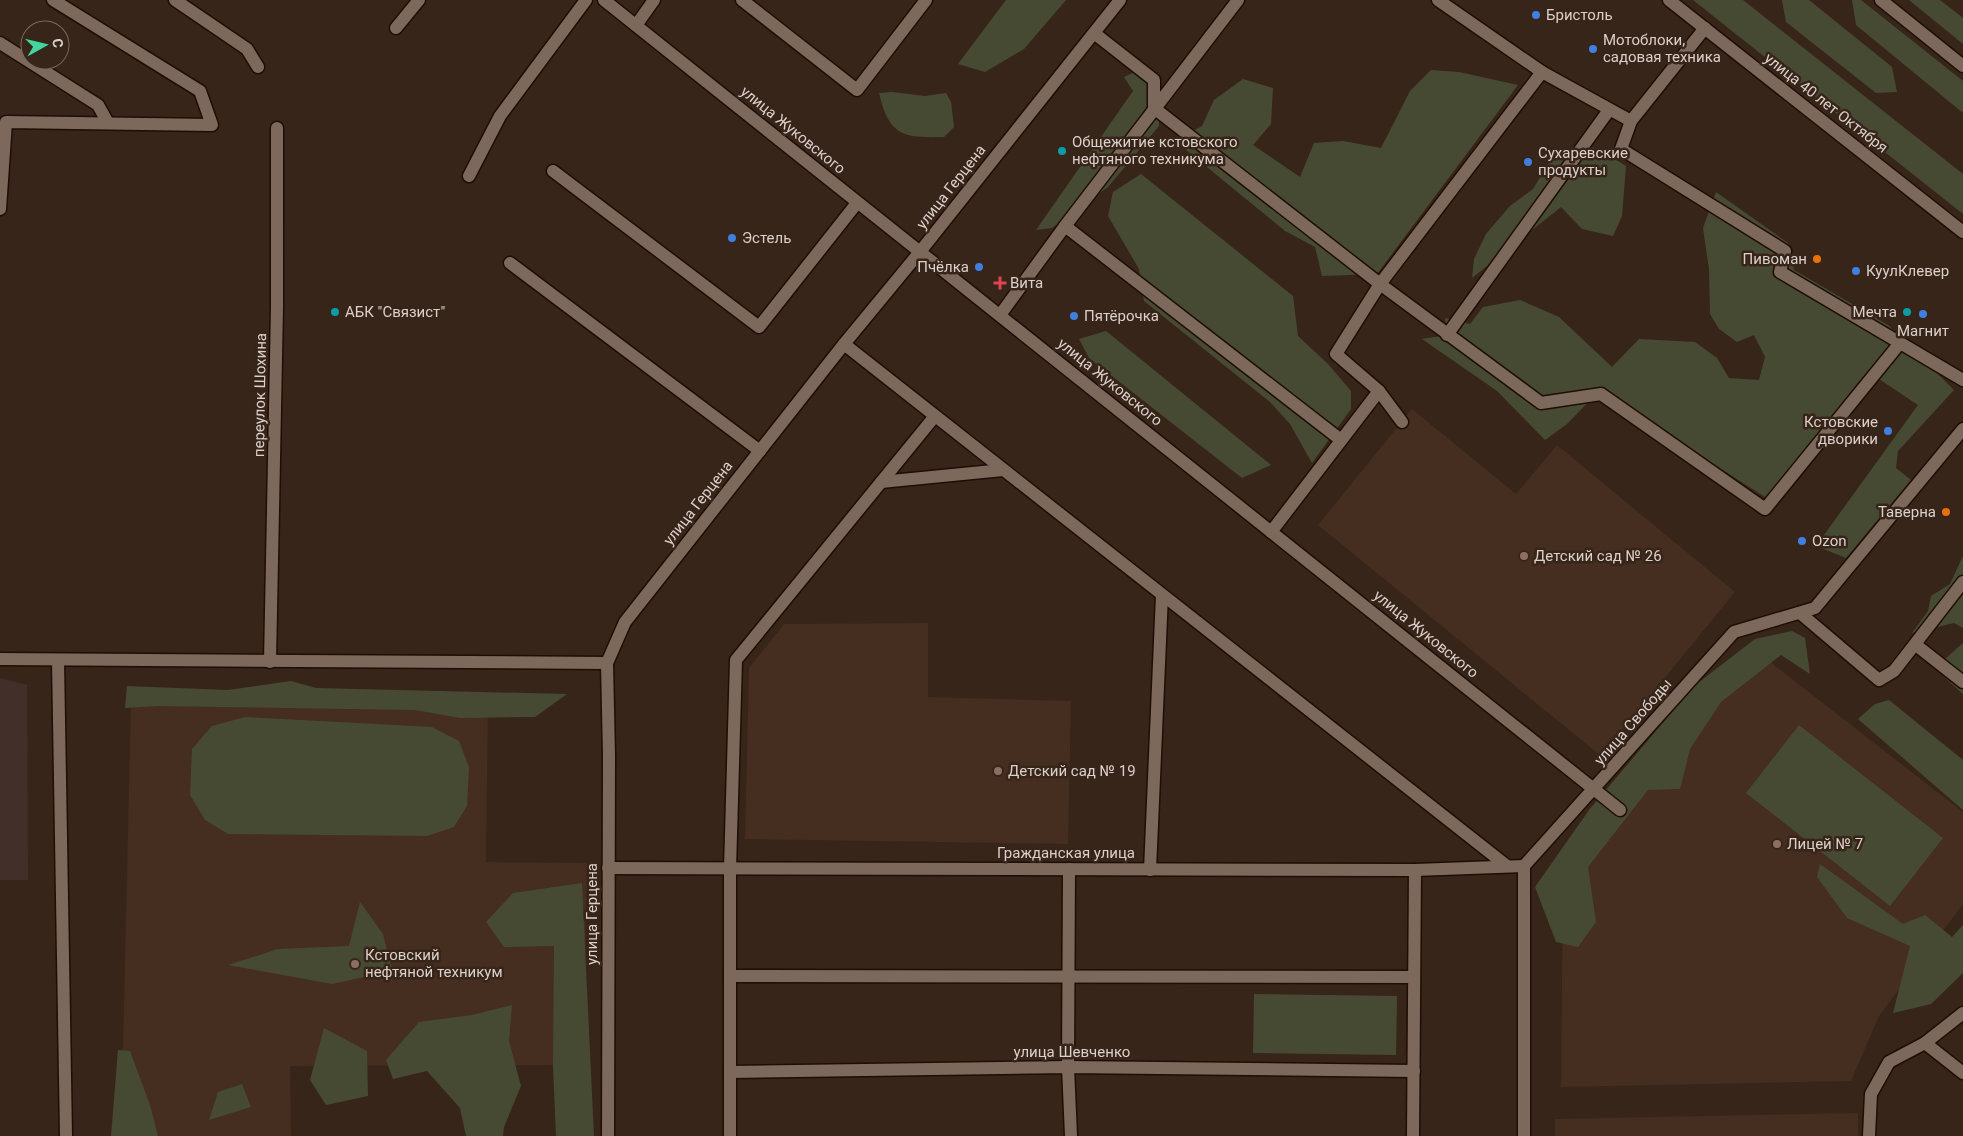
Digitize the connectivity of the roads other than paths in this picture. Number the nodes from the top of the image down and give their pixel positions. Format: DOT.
graph roads {
  1 [pos="53,0"];
  2 [pos="175,0"];
  3 [pos="419,0"];
  4 [pos="586,0"];
  5 [pos="604,0"];
  6 [pos="654,0"];
  7 [pos="742,0"];
  8 [pos="926,0"];
  9 [pos="1120,0"];
  10 [pos="1238,0"];
  11 [pos="1438,0"];
  12 [pos="1669,0"];
  13 [pos="1881,0"];
  14 [pos="637,24"];
  15 [pos="396,28"];
  16 [pos="1705,28"];
  17 [pos="1094,33"];
  18 [pos="0,43"];
  19 [pos="258,66"];
  20 [pos="1963,66"];
  21 [pos="1542,72"];
  22 [pos="1154,108"];
  23 [pos="1609,110"];
  24 [pos="3,120"];
  25 [pos="1631,121"];
  26 [pos="108,124"];
  27 [pos="277,128"];
  28 [pos="553,171"];
  29 [pos="469,176"];
  30 [pos="1,186"];
  31 [pos="857,203"];
  32 [pos="0,210"];
  33 [pos="1065,226"];
  34 [pos="1963,232"];
  35 [pos="919,254"];
  36 [pos="510,262"];
  37 [pos="1380,284"];
  38 [pos="1000,315"];
  39 [pos="1447,335"];
  40 [pos="1900,343"];
  41 [pos="844,344"];
  42 [pos="1963,380"];
  43 [pos="1379,391"];
  44 [pos="934,416"];
  45 [pos="1402,422"];
  46 [pos="1963,429"];
  47 [pos="1341,440"];
  48 [pos="760,450"];
  49 [pos="1003,470"];
  50 [pos="882,482"];
  51 [pos="1271,532"];
  52 [pos="1963,582"];
  53 [pos="1162,595"];
  54 [pos="1800,613"];
  55 [pos="1916,645"];
  56 [pos="0,659"];
  57 [pos="58,660"];
  58 [pos="270,662"];
  59 [pos="607,663"];
  60 [pos="1963,682"];
  61 [pos="1595,790"];
  62 [pos="1620,810"];
  63 [pos="1507,866"];
  64 [pos="1524,866"];
  65 [pos="608,868"];
  66 [pos="730,869"];
  67 [pos="1069,870"];
  68 [pos="1150,870"];
  69 [pos="1415,870"];
  70 [pos="1068,975"];
  71 [pos="730,976"];
  72 [pos="1414,977"];
  73 [pos="1963,1012"];
  74 [pos="1925,1044"];
  75 [pos="1068,1067"];
  76 [pos="1414,1070"];
  77 [pos="730,1072"];
  78 [pos="1963,1073"];
  79 [pos="66,1136"];
  80 [pos="608,1136"];
  81 [pos="730,1136"];
  82 [pos="1070,1136"];
  83 [pos="1413,1136"];
  84 [pos="1524,1136"];
  85 [pos="1869,1136"];
  1 -- 26 [label="street"];
  2 -- 19 [label="street"];
  3 -- 15 [label="street"];
  4 -- 29 [label="street"];
  5 -- 14 [label="street, улица Жуковского"];
  6 -- 14 [label="street"];
  7 -- 8 [label="street"];
  9 -- 17 [label="street, улица Герцена"];
  10 -- 22 [label="street"];
  11 -- 21 [label="street"];
  12 -- 16 [label="street, улица 40 лет Октября"];
  13 -- 20 [label="street"];
  14 -- 31 [label="street, улица Жуковского"];
  16 -- 25 [label="street"];
  16 -- 34 [label="street, улица 40 лет Октября"];
  17 -- 22 [label="street"];
  17 -- 35 [label="street, улица Герцена"];
  18 -- 26 [label="street"];
  21 -- 23 [label="street"];
  21 -- 37 [label="street"];
  22 -- 33 [label="street"];
  22 -- 37 [label="street"];
  23 -- 25 [label="street"];
  23 -- 39 [label="street"];
  24 -- 26 [label="street"];
  24 -- 30 [label="street"];
  25 -- 40 [label="street"];
  27 -- 58 [label="street, переулок Шохина"];
  28 -- 31 [label="street"];
  30 -- 32 [label="street"];
  31 -- 35 [label="street, улица Жуковского"];
  33 -- 38 [label="street"];
  33 -- 47 [label="street"];
  35 -- 38 [label="street, улица Жуковского"];
  35 -- 41 [label="street, улица Герцена"];
  36 -- 48 [label="street"];
  37 -- 39 [label="street"];
  37 -- 43 [label="street"];
  38 -- 51 [label="street, улица Жуковского"];
  39 -- 40 [label="street"];
  40 -- 42 [label="street"];
  41 -- 44 [label="street"];
  41 -- 48 [label="street, улица Герцена"];
  43 -- 45 [label="street"];
  43 -- 47 [label="street"];
  44 -- 49 [label="street"];
  44 -- 50 [label="street"];
  46 -- 54 [label="street, улица Свободы"];
  47 -- 51 [label="street"];
  48 -- 59 [label="street, улица Герцена"];
  49 -- 50 [label="street"];
  49 -- 53 [label="street"];
  50 -- 66 [label="street"];
  51 -- 61 [label="street, улица Жуковского"];
  52 -- 55 [label="street"];
  53 -- 63 [label="street"];
  53 -- 68 [label="street"];
  54 -- 55 [label="street"];
  54 -- 61 [label="street, улица Свободы"];
  55 -- 60 [label="street"];
  56 -- 57 [label="street"];
  57 -- 58 [label="street"];
  57 -- 79 [label="street"];
  58 -- 59 [label="street"];
  59 -- 65 [label="street, улица Герцена"];
  61 -- 62 [label="street, улица Жуковского"];
  61 -- 64 [label="street, улица Свободы"];
  63 -- 64 [label="street, Гражданская улица"];
  63 -- 69 [label="street, Гражданская улица"];
  64 -- 84 [label="street"];
  65 -- 66 [label="street, Гражданская улица"];
  65 -- 80 [label="street, улица Герцена"];
  66 -- 67 [label="street, Гражданская улица"];
  66 -- 71 [label="street"];
  67 -- 68 [label="street, Гражданская улица"];
  67 -- 70 [label="street"];
  68 -- 69 [label="street, Гражданская улица"];
  69 -- 72 [label="street"];
  70 -- 71 [label="street"];
  70 -- 72 [label="street"];
  70 -- 75 [label="street"];
  71 -- 77 [label="street"];
  72 -- 76 [label="street"];
  73 -- 74 [label="street"];
  74 -- 78 [label="street"];
  74 -- 85 [label="street"];
  75 -- 76 [label="street, улица Шевченко"];
  75 -- 77 [label="street, улица Шевченко"];
  75 -- 82 [label="street"];
  76 -- 83 [label="street"];
  77 -- 81 [label="street"];
}
